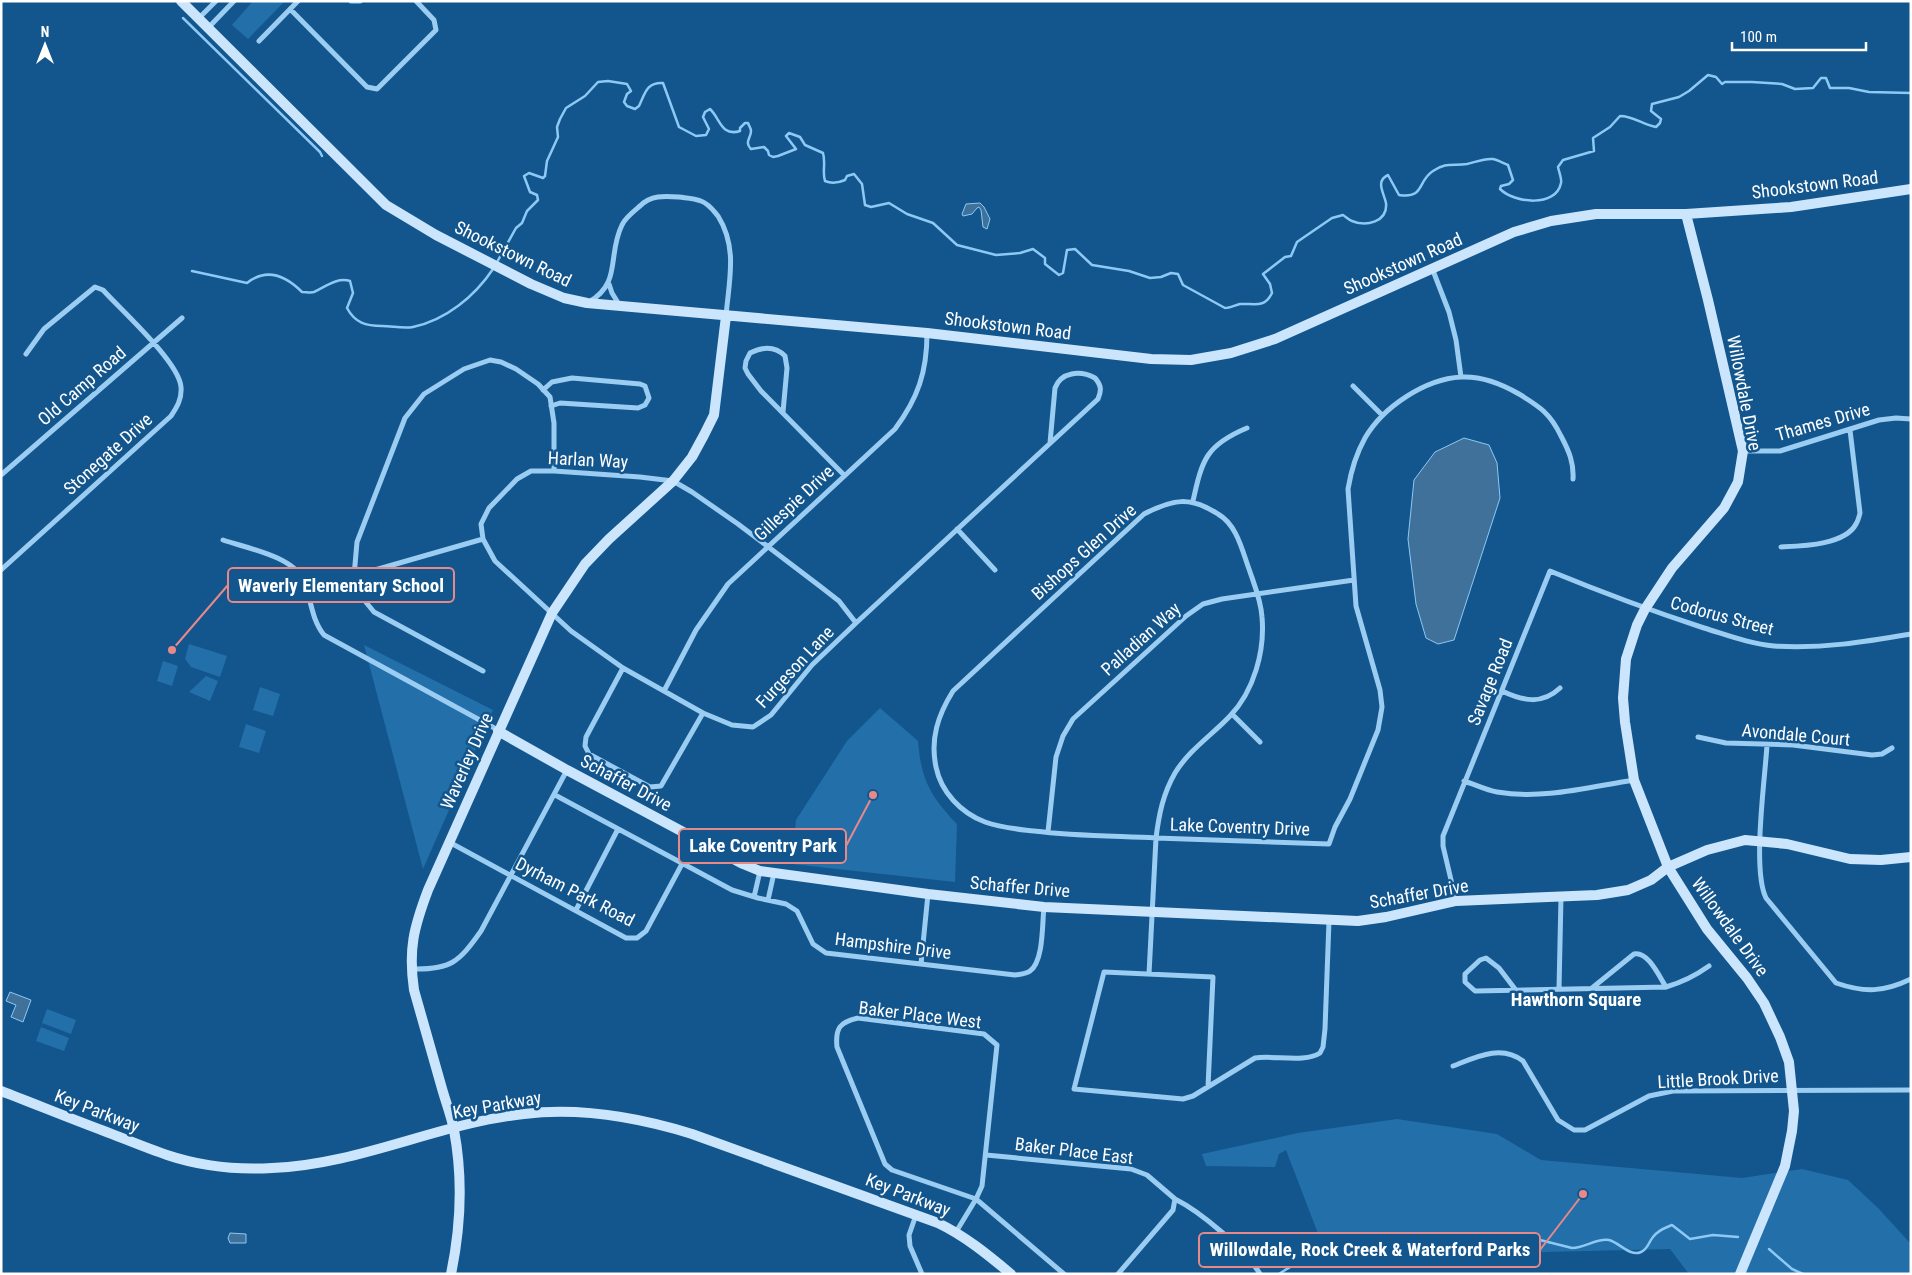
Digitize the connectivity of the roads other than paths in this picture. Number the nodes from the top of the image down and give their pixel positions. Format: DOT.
graph roads {
  1 [pos="181,1"];
  2 [pos="216,1"];
  3 [pos="234,1"];
  4 [pos="298,1"];
  5 [pos="351,1"];
  6 [pos="360,1"];
  7 [pos="416,1"];
  8 [pos="290,9"];
  9 [pos="198,19"];
  10 [pos="208,28"];
  11 [pos="259,41"];
  12 [pos="1911,189"];
  13 [pos="1686,214"];
  14 [pos="1432,268"];
  15 [pos="609,284"];
  16 [pos="587,303"];
  17 [pos="621,307"];
  18 [pos="726,316"];
  19 [pos="182,318"];
  20 [pos="927,333"];
  21 [pos="152,342"];
  22 [pos="26,354"];
  23 [pos="1461,377"];
  24 [pos="1353,386"];
  25 [pos="543,390"];
  26 [pos="551,406"];
  27 [pos="783,412"];
  28 [pos="1382,414"];
  29 [pos="1911,419"];
  30 [pos="1247,428"];
  31 [pos="1850,430"];
  32 [pos="1050,443"];
  33 [pos="1743,451"];
  34 [pos="554,471"];
  35 [pos="1,475"];
  36 [pos="844,475"];
  37 [pos="1573,479"];
  38 [pos="673,481"];
  39 [pos="1193,501"];
  40 [pos="957,529"];
  41 [pos="483,539"];
  42 [pos="223,540"];
  43 [pos="766,547"];
  44 [pos="1781,547"];
  45 [pos="1,570"];
  46 [pos="995,570"];
  47 [pos="354,576"];
  48 [pos="1354,580"];
  49 [pos="1258,594"];
  50 [pos="1645,609"];
  51 [pos="552,613"];
  52 [pos="856,623"];
  53 [pos="1911,634"];
  54 [pos="623,668"];
  55 [pos="483,671"];
  56 [pos="1560,688"];
  57 [pos="664,691"];
  58 [pos="1502,691"];
  59 [pos="703,713"];
  60 [pos="1232,714"];
  61 [pos="498,731"];
  62 [pos="1698,737"];
  63 [pos="1260,742"];
  64 [pos="1767,745"];
  65 [pos="1892,748"];
  66 [pos="567,770"];
  67 [pos="1634,780"];
  68 [pos="1464,781"];
  69 [pos="555,795"];
  70 [pos="618,829"];
  71 [pos="1048,832"];
  72 [pos="1156,838"];
  73 [pos="1760,841"];
  74 [pos="449,842"];
  75 [pos="1911,857"];
  76 [pos="682,864"];
  77 [pos="1668,867"];
  78 [pos="760,871"];
  79 [pos="774,873"];
  80 [pos="512,876"];
  81 [pos="928,894"];
  82 [pos="1562,896"];
  83 [pos="754,897"];
  84 [pos="768,900"];
  85 [pos="1456,901"];
  86 [pos="1044,907"];
  87 [pos="576,910"];
  88 [pos="1153,913"];
  89 [pos="1329,921"];
  90 [pos="921,964"];
  91 [pos="1709,966"];
  92 [pos="411,969"];
  93 [pos="1149,974"];
  94 [pos="1911,978"];
  95 [pos="1666,986"];
  96 [pos="1592,988"];
  97 [pos="1515,989"];
  98 [pos="1559,989"];
  99 [pos="1453,1066"];
  100 [pos="1208,1087"];
  101 [pos="1793,1089"];
  102 [pos="1911,1090"];
  103 [pos="1,1091"];
  104 [pos="454,1129"];
  105 [pos="986,1156"];
  106 [pos="1175,1198"];
  107 [pos="976,1199"];
  108 [pos="916,1214"];
  109 [pos="956,1232"];
  110 [pos="451,1274"];
  111 [pos="922,1274"];
  112 [pos="1011,1274"];
  113 [pos="1064,1274"];
  114 [pos="1118,1274"];
  115 [pos="1260,1274"];
  116 [pos="1740,1274"];
  1 -- 9 [label="street, Shookstown Road"];
  2 -- 9 [label="street"];
  3 -- 10 [label="street"];
  4 -- 8 [label="street"];
  5 -- 6 [label="street"];
  7 -- 8 [label="street"];
  8 -- 11 [label="street"];
  9 -- 10 [label="street, Shookstown Road"];
  10 -- 16 [label="street, Shookstown Road"];
  12 -- 13 [label="street, Shookstown Road"];
  13 -- 14 [label="street, Shookstown Road"];
  13 -- 33 [label="street, Willowdale Drive"];
  14 -- 20 [label="street, Shookstown Road"];
  14 -- 23 [label="street"];
  15 -- 16 [label="street"];
  15 -- 17 [label="street"];
  15 -- 18 [label="street"];
  16 -- 17 [label="street, Shookstown Road"];
  17 -- 18 [label="street, Shookstown Road"];
  18 -- 20 [label="street, Shookstown Road"];
  18 -- 38 [label="street, Waverley Drive"];
  19 -- 21 [label="street, Old Camp Road"];
  20 -- 36 [label="street, Gillespie Drive"];
  21 -- 22 [label="street"];
  21 -- 35 [label="street, Old Camp Road"];
  21 -- 45 [label="street, Stonegate Drive"];
  23 -- 28 [label="street, Lake Coventry Drive"];
  23 -- 37 [label="street"];
  24 -- 28 [label="street"];
  25 -- 26 [label="street"];
  25 -- 26 [label="street"];
  25 -- 47 [label="street"];
  26 -- 34 [label="street"];
  27 -- 27 [label="street"];
  27 -- 36 [label="street"];
  28 -- 48 [label="street, Lake Coventry Drive"];
  29 -- 31 [label="street, Thames Drive"];
  30 -- 39 [label="street"];
  31 -- 33 [label="street, Thames Drive"];
  31 -- 44 [label="street"];
  32 -- 32 [label="street, Furgeson Lane"];
  32 -- 40 [label="street, Furgeson Lane"];
  33 -- 50 [label="street, Willowdale Drive"];
  34 -- 38 [label="street, Harlan Way"];
  34 -- 41 [label="street, Harlan Way"];
  36 -- 43 [label="street, Gillespie Drive"];
  38 -- 43 [label="street"];
  38 -- 51 [label="street, Waverley Drive"];
  39 -- 49 [label="street"];
  39 -- 71 [label="street, Bishops Glen Drive"];
  40 -- 46 [label="street"];
  40 -- 52 [label="street, Furgeson Lane"];
  41 -- 47 [label="street"];
  41 -- 51 [label="street"];
  42 -- 61 [label="street, Schaffer Drive"];
  43 -- 52 [label="street"];
  43 -- 57 [label="street, Gillespie Drive"];
  47 -- 55 [label="street"];
  48 -- 49 [label="street, Palladian Way"];
  48 -- 72 [label="street, Lake Coventry Drive"];
  49 -- 60 [label="street"];
  49 -- 71 [label="street, Palladian Way"];
  50 -- 53 [label="street, Codorus Street"];
  50 -- 58 [label="street, Savage Road"];
  50 -- 67 [label="street, Willowdale Drive"];
  51 -- 54 [label="street, Furgeson Lane"];
  51 -- 61 [label="street, Waverley Drive"];
  52 -- 59 [label="street, Furgeson Lane"];
  54 -- 57 [label="street, Furgeson Lane"];
  54 -- 59 [label="street"];
  56 -- 58 [label="street"];
  57 -- 59 [label="street, Furgeson Lane"];
  58 -- 68 [label="street, Savage Road"];
  60 -- 63 [label="street"];
  60 -- 72 [label="street"];
  61 -- 66 [label="street, Schaffer Drive"];
  61 -- 74 [label="street, Waverley Drive"];
  62 -- 64 [label="street, Avondale Court"];
  64 -- 65 [label="street, Avondale Court"];
  64 -- 73 [label="street"];
  66 -- 69 [label="street"];
  66 -- 78 [label="street, Schaffer Drive"];
  67 -- 68 [label="street"];
  67 -- 77 [label="street, Willowdale Drive"];
  68 -- 85 [label="street, Savage Road"];
  69 -- 70 [label="street, Hampshire Drive"];
  69 -- 80 [label="street"];
  70 -- 76 [label="street, Hampshire Drive"];
  70 -- 87 [label="street"];
  71 -- 72 [label="street, Bishops Glen Drive"];
  72 -- 88 [label="street"];
  73 -- 75 [label="street, Schaffer Drive"];
  73 -- 77 [label="street, Schaffer Drive"];
  73 -- 94 [label="street"];
  74 -- 80 [label="street, Dyrham Park Road"];
  74 -- 92 [label="street, Waverley Drive"];
  76 -- 83 [label="street, Hampshire Drive"];
  76 -- 87 [label="street, Dyrham Park Road"];
  77 -- 82 [label="street, Schaffer Drive"];
  77 -- 101 [label="street, Willowdale Drive"];
  78 -- 79 [label="street, Schaffer Drive"];
  78 -- 83 [label="street"];
  79 -- 81 [label="street, Schaffer Drive"];
  79 -- 84 [label="street"];
  80 -- 87 [label="street, Dyrham Park Road"];
  80 -- 92 [label="street"];
  81 -- 86 [label="street, Schaffer Drive"];
  81 -- 90 [label="street"];
  82 -- 85 [label="street, Schaffer Drive"];
  82 -- 98 [label="street"];
  83 -- 84 [label="street, Hampshire Drive"];
  84 -- 90 [label="street, Hampshire Drive"];
  85 -- 89 [label="street, Schaffer Drive"];
  86 -- 88 [label="street, Schaffer Drive"];
  86 -- 90 [label="street, Hampshire Drive"];
  88 -- 89 [label="street, Schaffer Drive"];
  88 -- 93 [label="street"];
  89 -- 100 [label="street"];
  91 -- 95 [label="street"];
  92 -- 104 [label="street, Waverley Drive"];
  93 -- 100 [label="street"];
  93 -- 100 [label="street"];
  95 -- 96 [label="street"];
  95 -- 96 [label="street"];
  96 -- 98 [label="street"];
  97 -- 97 [label="street"];
  97 -- 98 [label="street"];
  99 -- 101 [label="street, Little Brook Drive"];
  101 -- 102 [label="street"];
  101 -- 116 [label="street, Willowdale Drive"];
  103 -- 104 [label="street, Key Parkway"];
  104 -- 108 [label="street, Key Parkway"];
  104 -- 110 [label="street, Waverley Drive"];
  105 -- 106 [label="street, Baker Place East"];
  105 -- 107 [label="street, Baker Place West"];
  105 -- 107 [label="street, Baker Place West"];
  106 -- 114 [label="street"];
  106 -- 115 [label="street, Baker Place East"];
  107 -- 109 [label="street, Baker Place West"];
  107 -- 113 [label="street"];
  108 -- 109 [label="street, Key Parkway"];
  108 -- 111 [label="street"];
  109 -- 112 [label="street, Key Parkway"];
}
